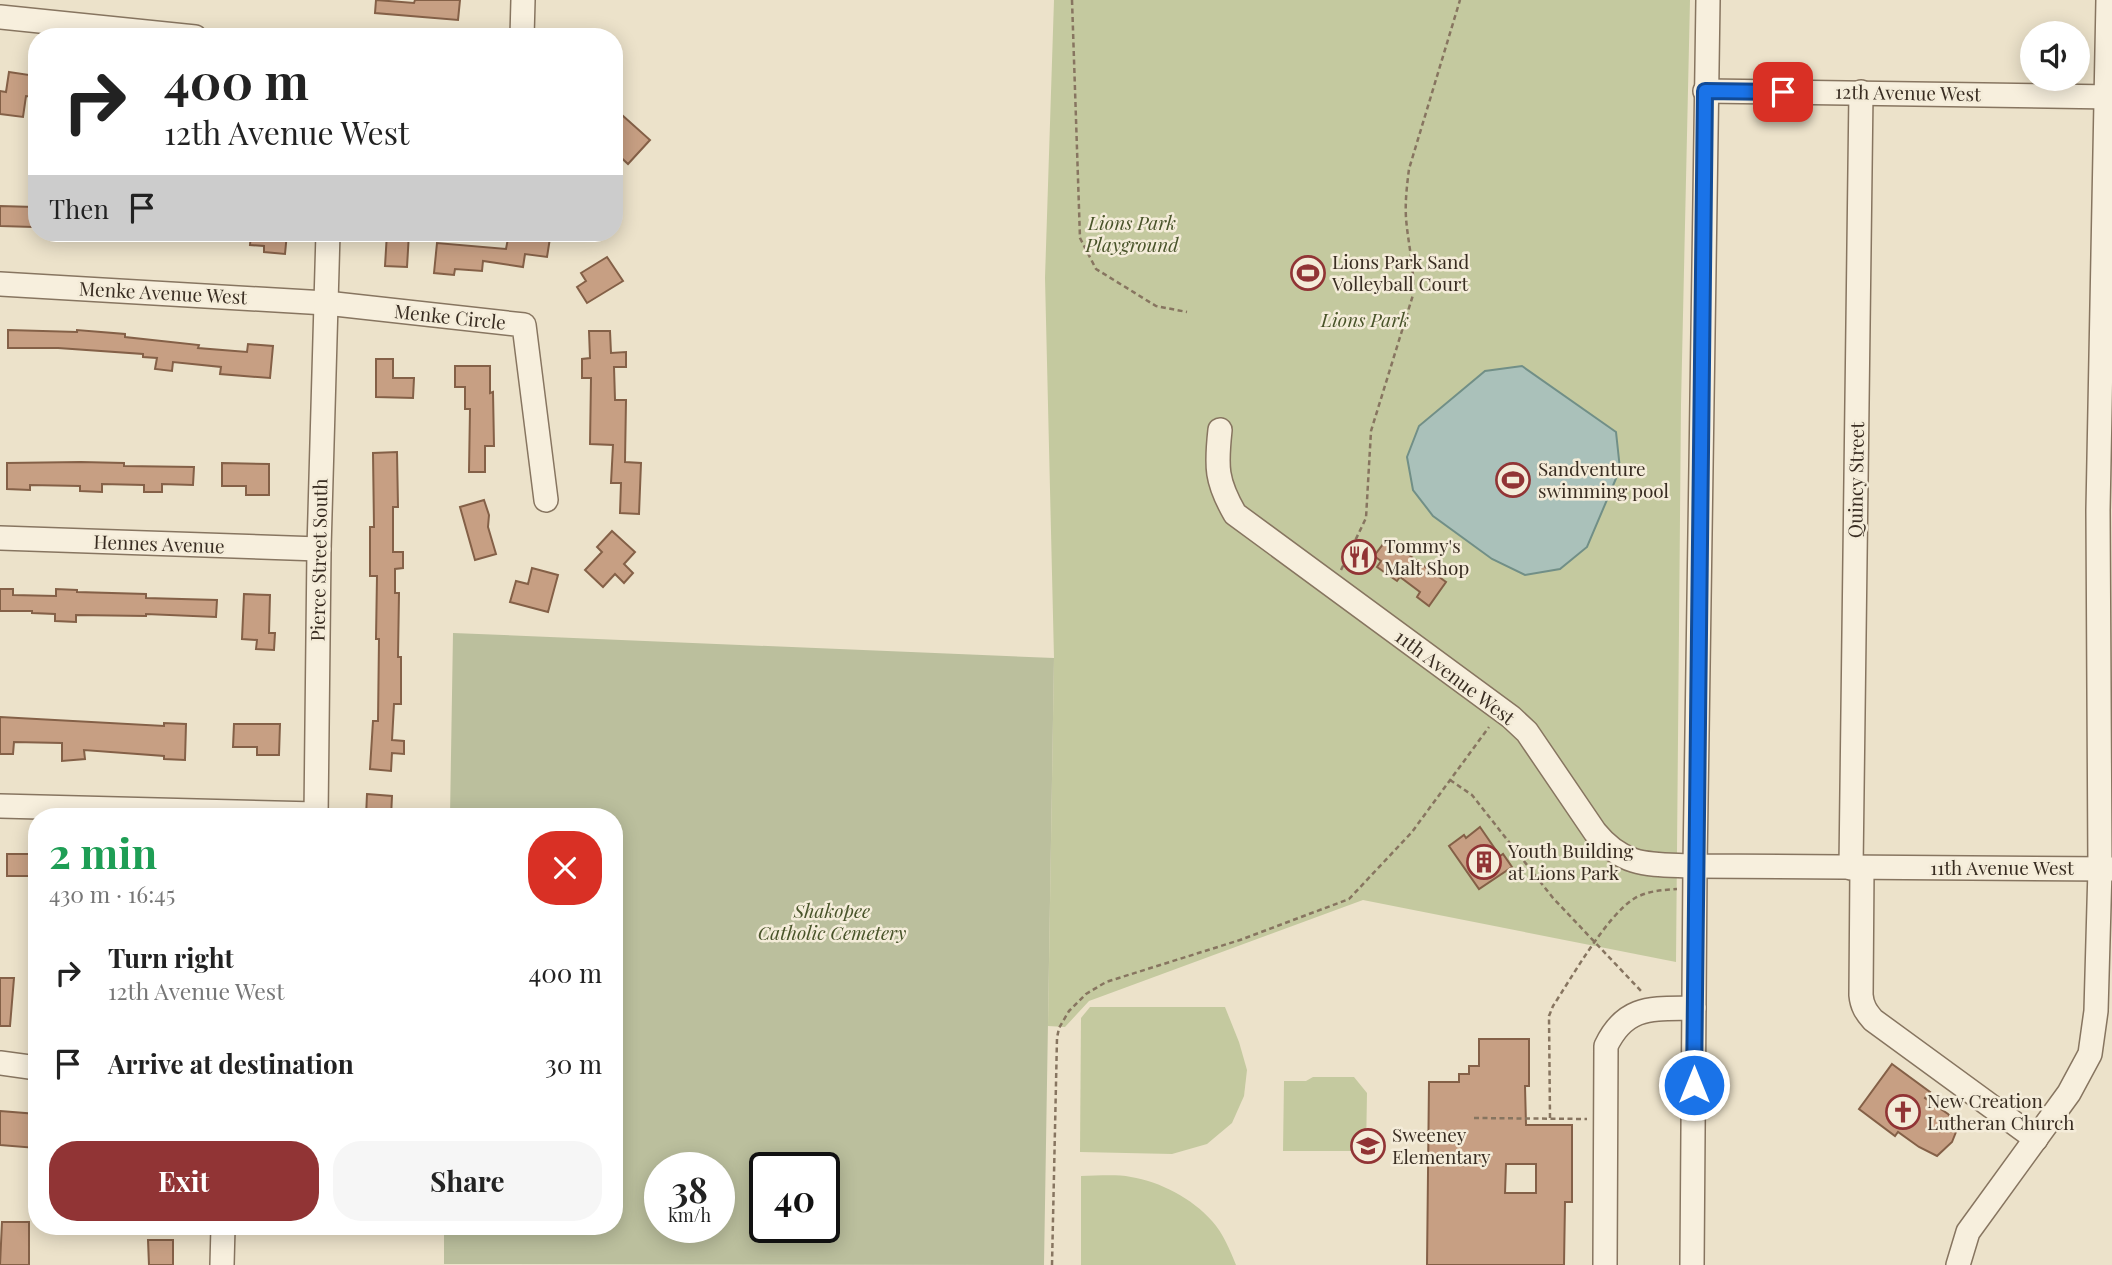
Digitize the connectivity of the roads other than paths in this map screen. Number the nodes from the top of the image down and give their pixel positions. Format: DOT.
graph roads {
  1 [pos="523,0"];
  2 [pos="1707,0"];
  3 [pos="2108,0"];
  4 [pos="0,16"];
  5 [pos="111,28"];
  6 [pos="522,28"];
  7 [pos="1705,91"];
  8 [pos="1861,92"];
  9 [pos="2109,97"];
  10 [pos="328,242"];
  11 [pos="0,284"];
  12 [pos="326,303"];
  13 [pos="1220,430"];
  14 [pos="546,500"];
  15 [pos="0,538"];
  16 [pos="319,549"];
  17 [pos="0,806"];
  18 [pos="63,808"];
  19 [pos="316,808"];
  20 [pos="1695,866"];
  21 [pos="1856,868"];
  22 [pos="2106,869"];
  23 [pos="1694,1008"];
  24 [pos="0,1063"];
  25 [pos="28,1067"];
  26 [pos="2036,1139"];
  27 [pos="223,1235"];
  28 [pos="222,1265"];
  29 [pos="1605,1265"];
  30 [pos="1692,1265"];
  31 [pos="1958,1265"];
  1 -- 6 [label="street"];
  2 -- 7 [label="street"];
  3 -- 9 [label="street"];
  4 -- 5 [label="street"];
  7 -- 8 [label="street, 12th Avenue West"];
  7 -- 20 [label="street"];
  8 -- 9 [label="street, 12th Avenue West"];
  8 -- 21 [label="street, Quincy Street"];
  9 -- 22 [label="street"];
  10 -- 12 [label="street, Pierce Street South"];
  11 -- 12 [label="street, Menke Avenue West"];
  12 -- 14 [label="street, Menke Circle"];
  12 -- 16 [label="street, Pierce Street South"];
  13 -- 20 [label="street, 11th Avenue West"];
  15 -- 16 [label="street, Hennes Avenue"];
  16 -- 19 [label="street, Pierce Street South"];
  17 -- 18 [label="street"];
  20 -- 21 [label="street, 11th Avenue West"];
  20 -- 23 [label="street"];
  21 -- 22 [label="street, 11th Avenue West"];
  21 -- 26 [label="street, Quincy Street"];
  22 -- 26 [label="street"];
  23 -- 29 [label="street"];
  23 -- 30 [label="street"];
  24 -- 25 [label="street"];
  26 -- 31 [label="street"];
  27 -- 28 [label="street"];
}
